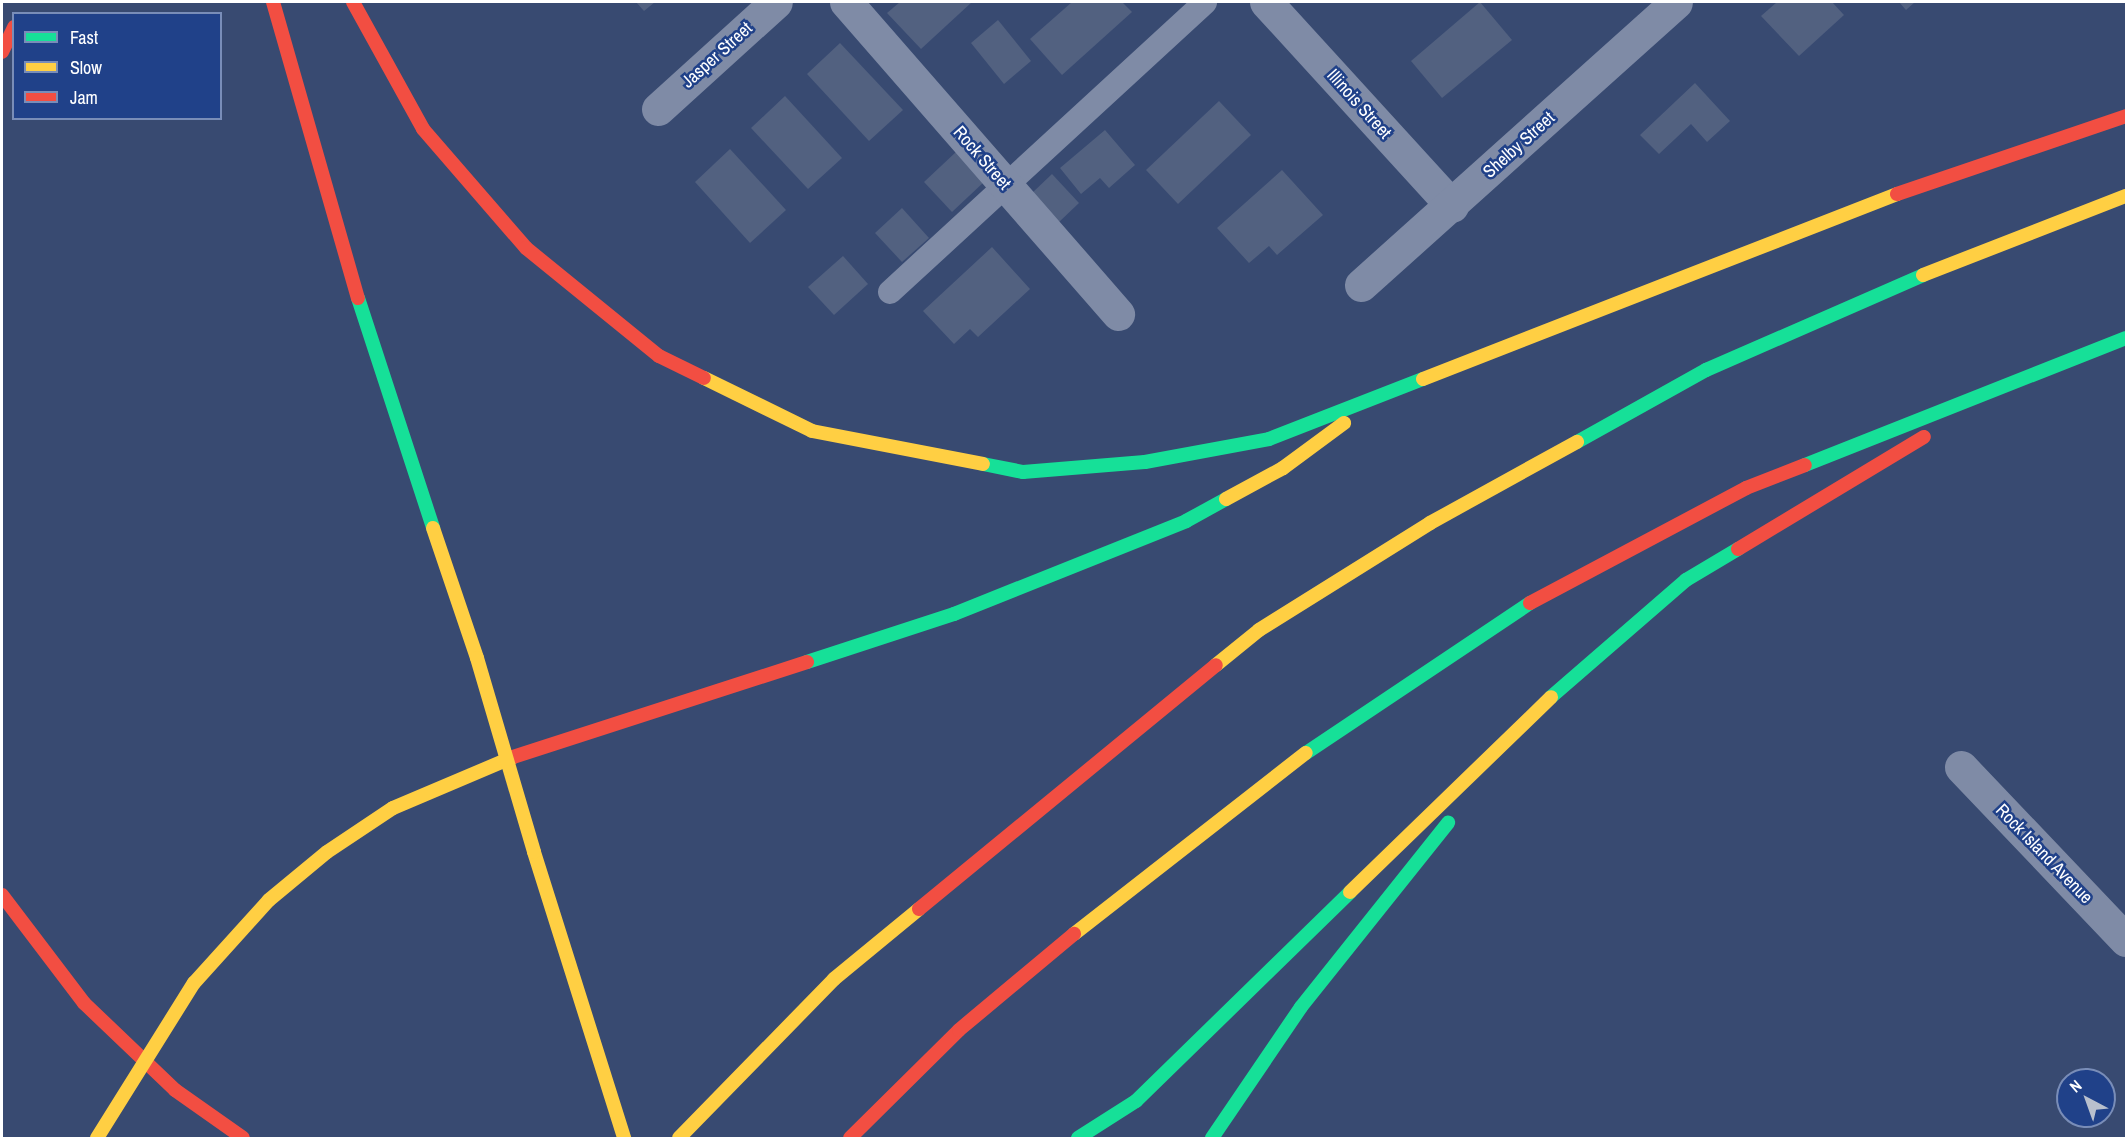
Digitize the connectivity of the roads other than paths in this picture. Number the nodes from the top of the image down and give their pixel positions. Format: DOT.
graph roads {
  1 [pos="273,2"];
  2 [pos="353,2"];
  3 [pos="776,2"];
  4 [pos="846,2"];
  5 [pos="1205,2"];
  6 [pos="1266,2"];
  7 [pos="1672,3"];
  8 [pos="12,31"];
  9 [pos="2,52"];
  10 [pos="658,109"];
  11 [pos="2127,116"];
  12 [pos="1006,185"];
  13 [pos="2127,196"];
  14 [pos="1452,206"];
  15 [pos="1361,285"];
  16 [pos="890,292"];
  17 [pos="1118,314"];
  18 [pos="2127,338"];
  19 [pos="2039,373"];
  20 [pos="1372,402"];
  21 [pos="1546,701"];
  22 [pos="1961,767"];
  23 [pos="2,895"];
  24 [pos="2127,940"];
  25 [pos="98,1138"];
  26 [pos="243,1138"];
  27 [pos="624,1138"];
  28 [pos="679,1138"];
  29 [pos="850,1138"];
  30 [pos="1078,1138"];
  31 [pos="1212,1138"];
  1 -- 27 [label="main road, bridge"];
  2 -- 20 [label="main road"];
  3 -- 10 [label="street, Jasper Street"];
  4 -- 12 [label="street, Rock Street"];
  5 -- 12 [label="lane"];
  6 -- 14 [label="street, Illinois Street"];
  7 -- 14 [label="street, Shelby Street"];
  8 -- 9 [label="main road"];
  11 -- 20 [label="main road"];
  12 -- 16 [label="lane"];
  12 -- 17 [label="street, Rock Street"];
  13 -- 28 [label="main road"];
  14 -- 15 [label="street, Shelby Street"];
  18 -- 19 [label="main road"];
  19 -- 21 [label="main road"];
  19 -- 29 [label="main road"];
  20 -- 25 [label="main road, bridge"];
  21 -- 30 [label="main road"];
  21 -- 31 [label="main road"];
  22 -- 24 [label="street, Rock Island Avenue"];
  23 -- 26 [label="main road"];
}
